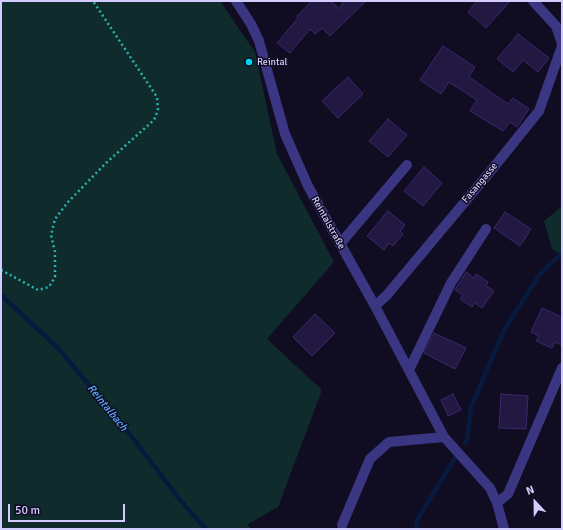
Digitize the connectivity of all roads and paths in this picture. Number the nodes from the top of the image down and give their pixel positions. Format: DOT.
graph roads {
  1 [pos="93,1"];
  2 [pos="236,1"];
  3 [pos="533,1"];
  4 [pos="562,45"];
  5 [pos="407,165"];
  6 [pos="486,229"];
  7 [pos="340,244"];
  8 [pos="1,270"];
  9 [pos="375,306"];
  10 [pos="562,368"];
  11 [pos="409,370"];
  12 [pos="444,437"];
  13 [pos="497,503"];
  14 [pos="342,524"];
  15 [pos="504,529"];
  1 -- 8 [label="path"];
  2 -- 7 [label="street, Reintalstraße"];
  3 -- 4 [label="street, Fasangasse"];
  4 -- 9 [label="street, Fasangasse"];
  5 -- 7 [label="street"];
  6 -- 11 [label="street"];
  7 -- 9 [label="street, Reintalstraße"];
  9 -- 11 [label="street, Reintalstraße"];
  10 -- 13 [label="street"];
  11 -- 12 [label="street, Reintalstraße"];
  12 -- 13 [label="street, Reintalstraße"];
  12 -- 14 [label="street"];
  13 -- 15 [label="street, Reintalstraße"];
}
